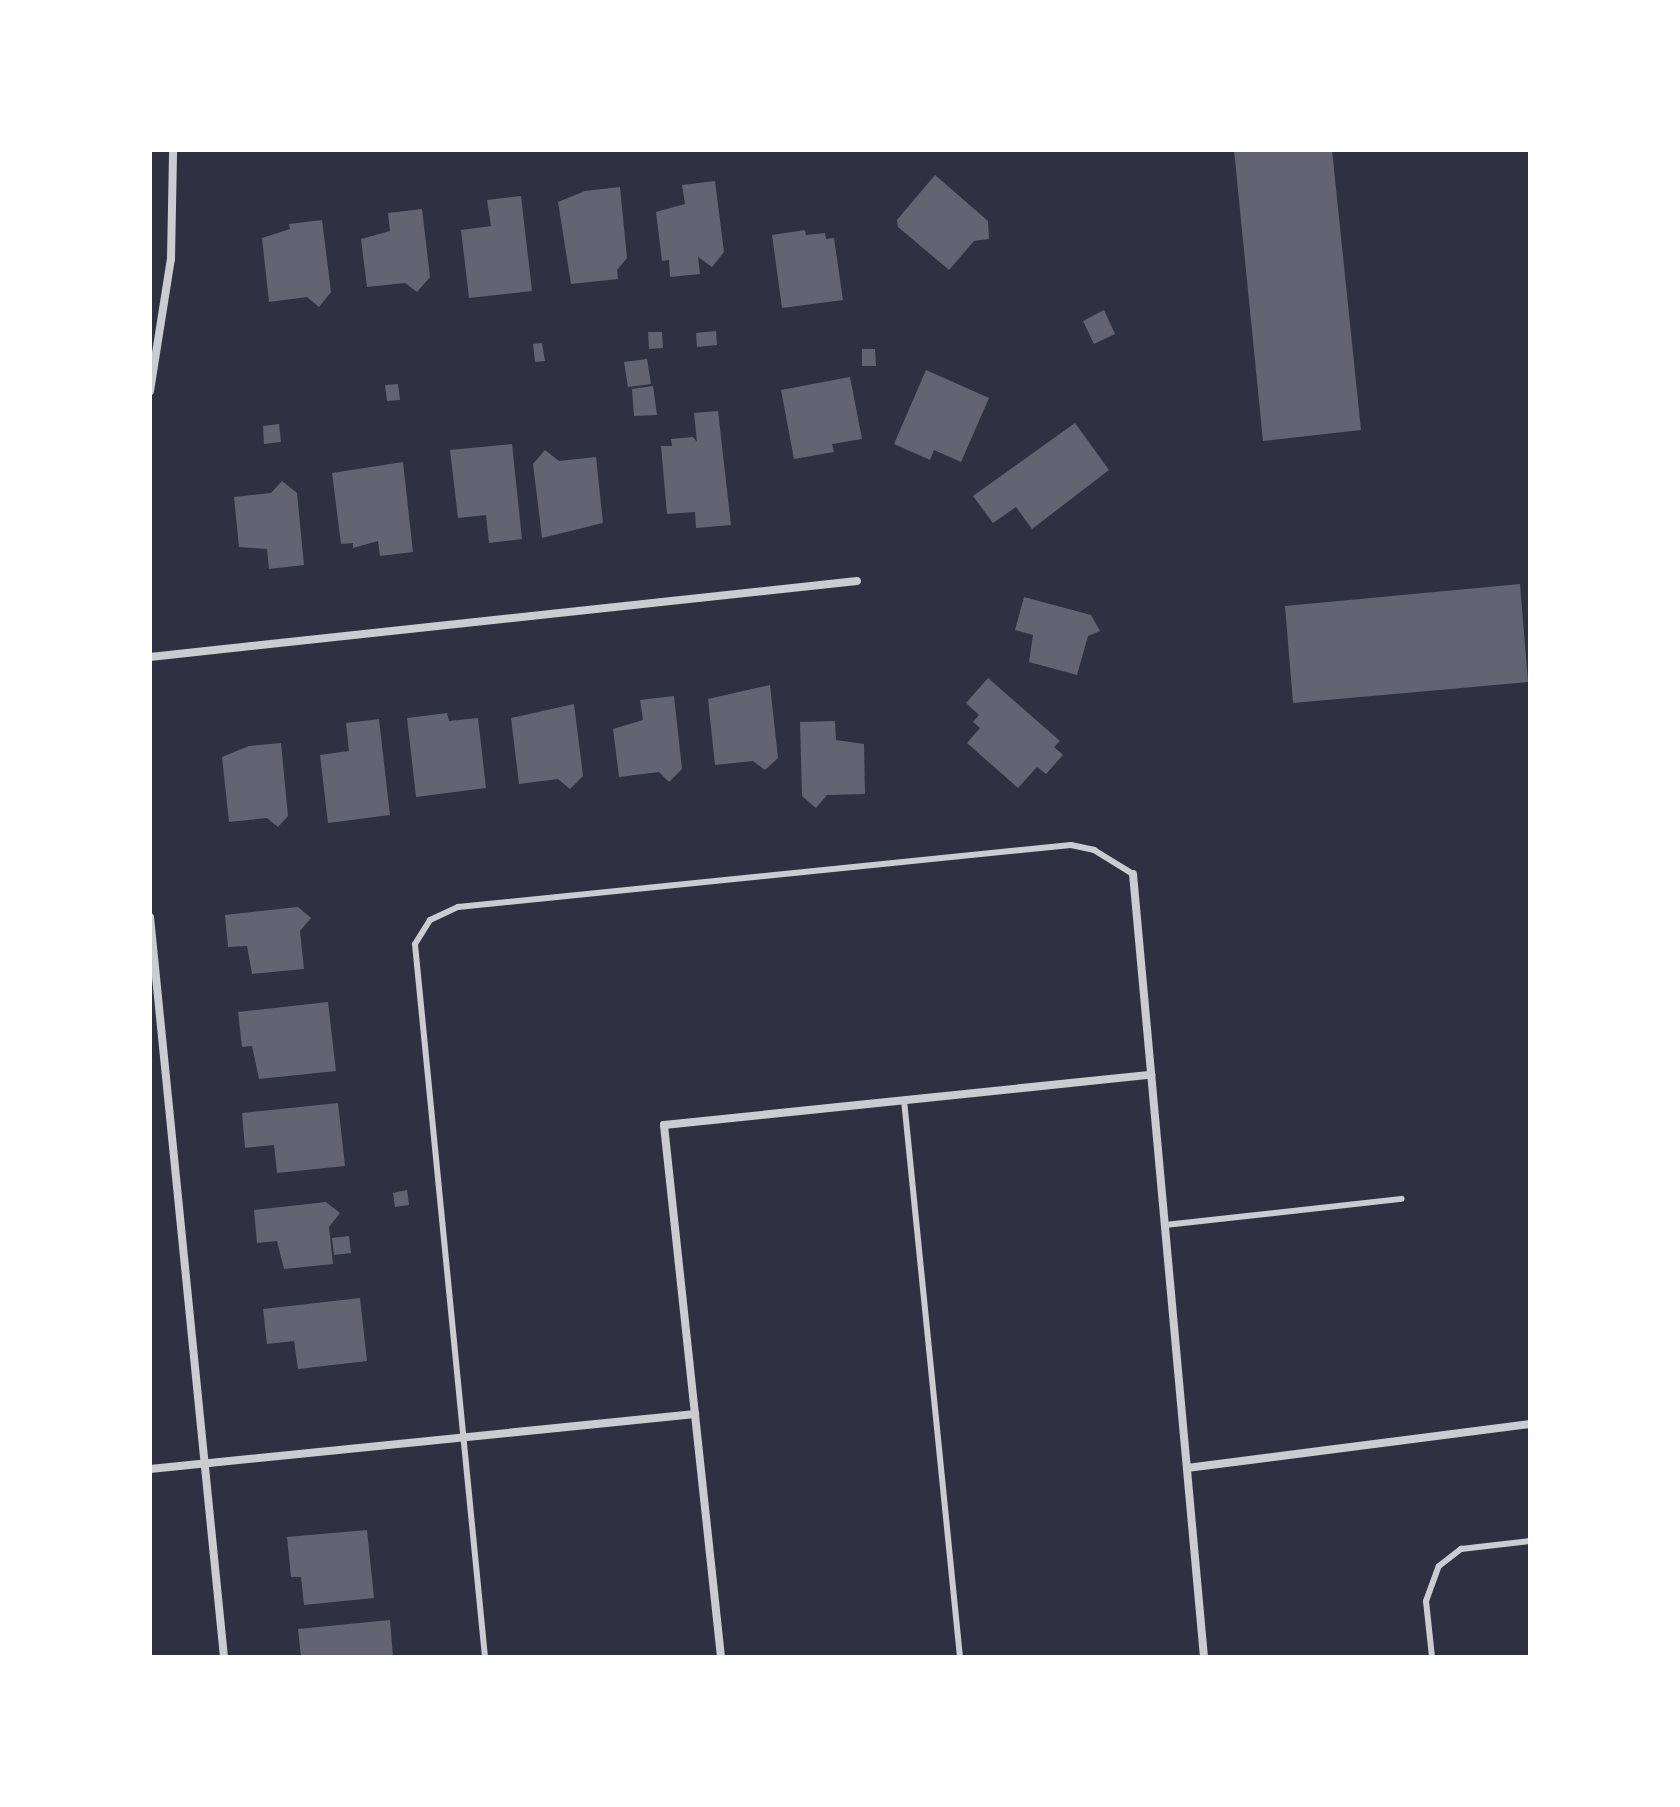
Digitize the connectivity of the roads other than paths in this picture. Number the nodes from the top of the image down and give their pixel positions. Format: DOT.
graph roads {
  1 [pos="173,150"];
  2 [pos="150,391"];
  3 [pos="857,581"];
  4 [pos="150,657"];
  5 [pos="1133,874"];
  6 [pos="150,917"];
  7 [pos="1151,1075"];
  8 [pos="904,1100"];
  9 [pos="1402,1199"];
  10 [pos="1165,1225"];
  11 [pos="695,1414"];
  12 [pos="1530,1424"];
  13 [pos="464,1438"];
  14 [pos="205,1464"];
  15 [pos="1187,1468"];
  16 [pos="150,1469"];
  17 [pos="1530,1541"];
  18 [pos="224,1657"];
  19 [pos="485,1657"];
  20 [pos="721,1657"];
  21 [pos="960,1657"];
  22 [pos="1204,1657"];
  23 [pos="1432,1657"];
  1 -- 2 [label="street"];
  3 -- 4 [label="street"];
  5 -- 7 [label="street"];
  5 -- 13 [label="lane"];
  6 -- 14 [label="street"];
  7 -- 8 [label="street"];
  7 -- 10 [label="street"];
  8 -- 11 [label="street"];
  8 -- 21 [label="lane"];
  9 -- 10 [label="lane"];
  10 -- 15 [label="street"];
  11 -- 13 [label="street"];
  11 -- 20 [label="street"];
  12 -- 15 [label="street"];
  13 -- 14 [label="street"];
  13 -- 19 [label="lane"];
  14 -- 16 [label="street"];
  14 -- 18 [label="street"];
  15 -- 22 [label="street"];
  17 -- 23 [label="lane"];
}
